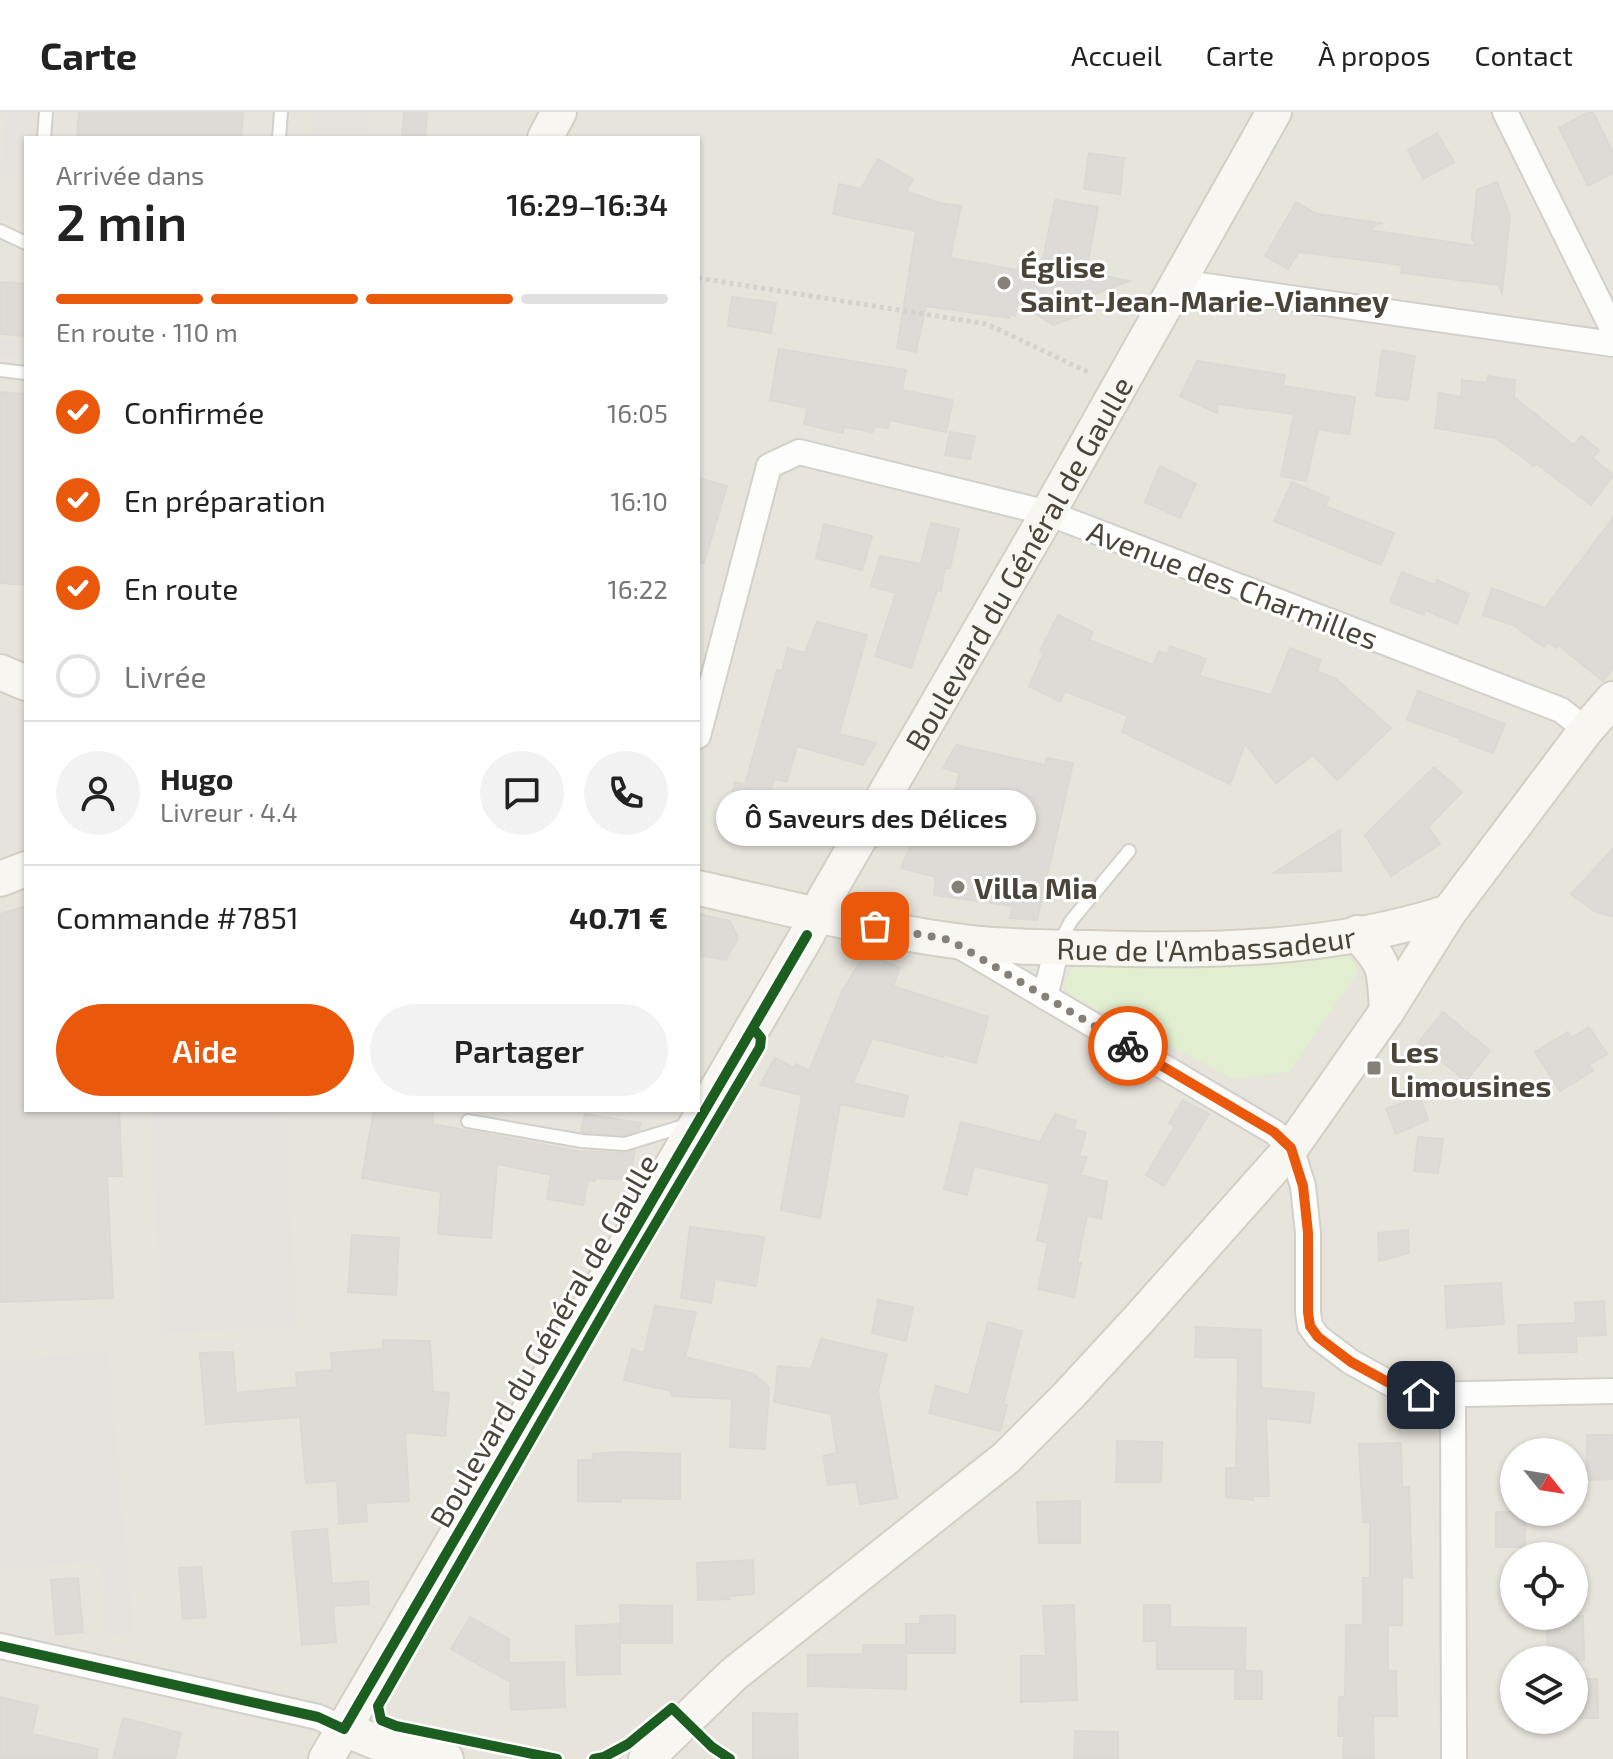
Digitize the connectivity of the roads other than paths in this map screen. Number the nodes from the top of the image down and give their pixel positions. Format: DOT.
graph roads {
  1 [pos="46,112"];
  2 [pos="281,112"];
  3 [pos="559,112"];
  4 [pos="1274,112"];
  5 [pos="1505,112"];
  6 [pos="44,136"];
  7 [pos="279,136"];
  8 [pos="546,136"];
  9 [pos="0,231"];
  10 [pos="24,242"];
  11 [pos="1178,282"];
  12 [pos="1613,330"];
  13 [pos="1613,344"];
  14 [pos="0,370"];
  15 [pos="24,373"];
  16 [pos="1048,513"];
  17 [pos="0,672"];
  18 [pos="24,682"];
  19 [pos="1613,699"];
  20 [pos="700,728"];
  21 [pos="1586,730"];
  22 [pos="1129,851"];
  23 [pos="24,870"];
  24 [pos="0,879"];
  25 [pos="700,888"];
  26 [pos="1449,912"];
  27 [pos="817,914"];
  28 [pos="1357,933"];
  29 [pos="950,940"];
  30 [pos="1057,947"];
  31 [pos="1045,997"];
  32 [pos="1387,1011"];
  33 [pos="468,1121"];
  34 [pos="698,1122"];
  35 [pos="1291,1148"];
  36 [pos="1613,1391"];
  37 [pos="1453,1395"];
  38 [pos="0,1646"];
  39 [pos="344,1729"];
  40 [pos="326,1759"];
  41 [pos="446,1759"];
  42 [pos="646,1759"];
  43 [pos="1454,1759"];
  1 -- 6 [label="lane"];
  2 -- 7 [label="lane"];
  3 -- 8 [label="main road"];
  4 -- 11 [label="main road, Boulevard du Général de Gaulle"];
  5 -- 12 [label="street"];
  9 -- 10 [label="lane"];
  11 -- 13 [label="street"];
  11 -- 16 [label="main road, Boulevard du Général de Gaulle"];
  14 -- 15 [label="lane"];
  16 -- 20 [label="street, Avenue des Charmilles"];
  16 -- 21 [label="street, Avenue des Charmilles"];
  16 -- 27 [label="main road, Boulevard du Général de Gaulle"];
  17 -- 18 [label="main road"];
  19 -- 21 [label="main road"];
  21 -- 26 [label="main road"];
  22 -- 30 [label="lane"];
  23 -- 24 [label="main road"];
  25 -- 27 [label="main road, Rue de l'Ambassadeur"];
  26 -- 28 [label="main road, Rue de l'Ambassadeur"];
  26 -- 32 [label="main road"];
  27 -- 29 [label="main road, Rue de l'Ambassadeur"];
  27 -- 34 [label="main road, Boulevard du Général de Gaulle"];
  28 -- 30 [label="main road, Rue de l'Ambassadeur"];
  28 -- 32 [label="main road"];
  29 -- 30 [label="main road, Rue de l'Ambassadeur"];
  29 -- 31 [label="street"];
  30 -- 31 [label="street"];
  31 -- 35 [label="street"];
  32 -- 35 [label="main road"];
  33 -- 34 [label="lane"];
  34 -- 39 [label="main road, Boulevard du Général de Gaulle"];
  35 -- 37 [label="street"];
  35 -- 42 [label="main road"];
  36 -- 37 [label="street"];
  37 -- 43 [label="street"];
  38 -- 39 [label="street"];
  39 -- 40 [label="main road, Boulevard du Général de Gaulle"];
  39 -- 41 [label="main road"];
}
